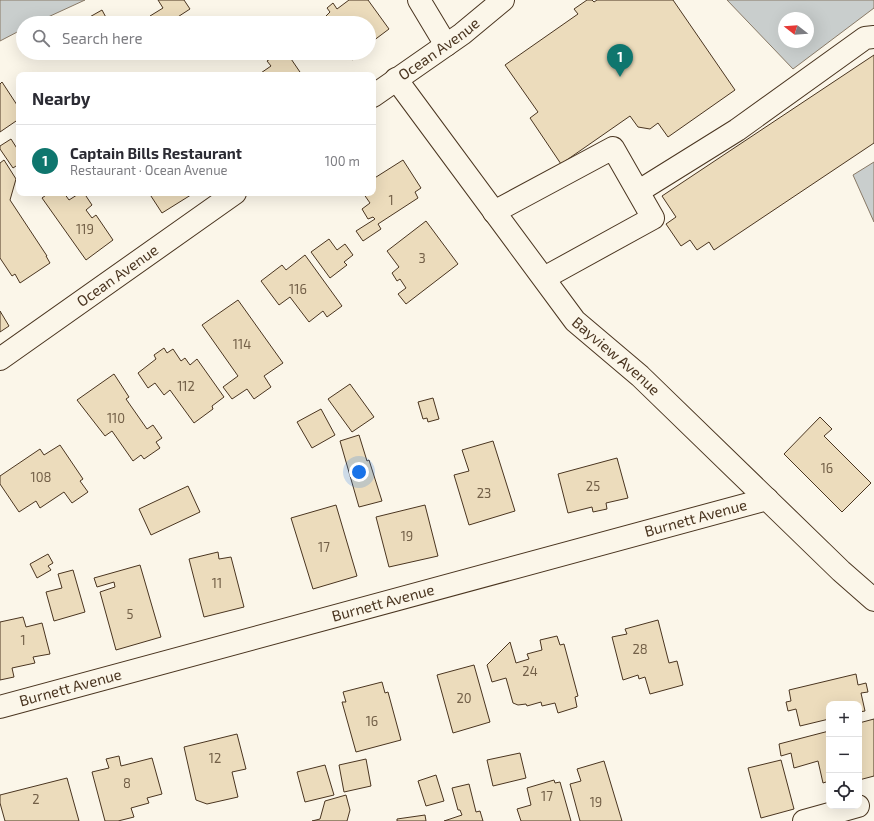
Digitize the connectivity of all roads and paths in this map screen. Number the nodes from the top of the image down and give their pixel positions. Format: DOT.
graph roads {
  1 [pos="419,0"];
  2 [pos="504,0"];
  3 [pos="874,37"];
  4 [pos="446,45"];
  5 [pos="396,79"];
  6 [pos="376,94"];
  7 [pos="639,191"];
  8 [pos="231,196"];
  9 [pos="494,212"];
  10 [pos="544,278"];
  11 [pos="0,359"];
  12 [pos="767,499"];
  13 [pos="874,600"];
  14 [pos="0,707"];
  15 [pos="874,802"];
  16 [pos="862,805"];
  17 [pos="848,809"];
  18 [pos="804,821"];
  1 -- 4 [label="street"];
  2 -- 4 [label="street, Ocean Avenue"];
  3 -- 7 [label="street"];
  4 -- 5 [label="street, Ocean Avenue"];
  5 -- 6 [label="street, Ocean Avenue"];
  5 -- 9 [label="street, Bayview Avenue"];
  7 -- 9 [label="street"];
  7 -- 10 [label="street"];
  8 -- 11 [label="street, Ocean Avenue"];
  9 -- 10 [label="street, Bayview Avenue"];
  10 -- 12 [label="street, Bayview Avenue"];
  12 -- 13 [label="street, Bayview Avenue"];
  12 -- 14 [label="street, Burnett Avenue"];
  15 -- 16 [label="street"];
  17 -- 18 [label="street"];
}
